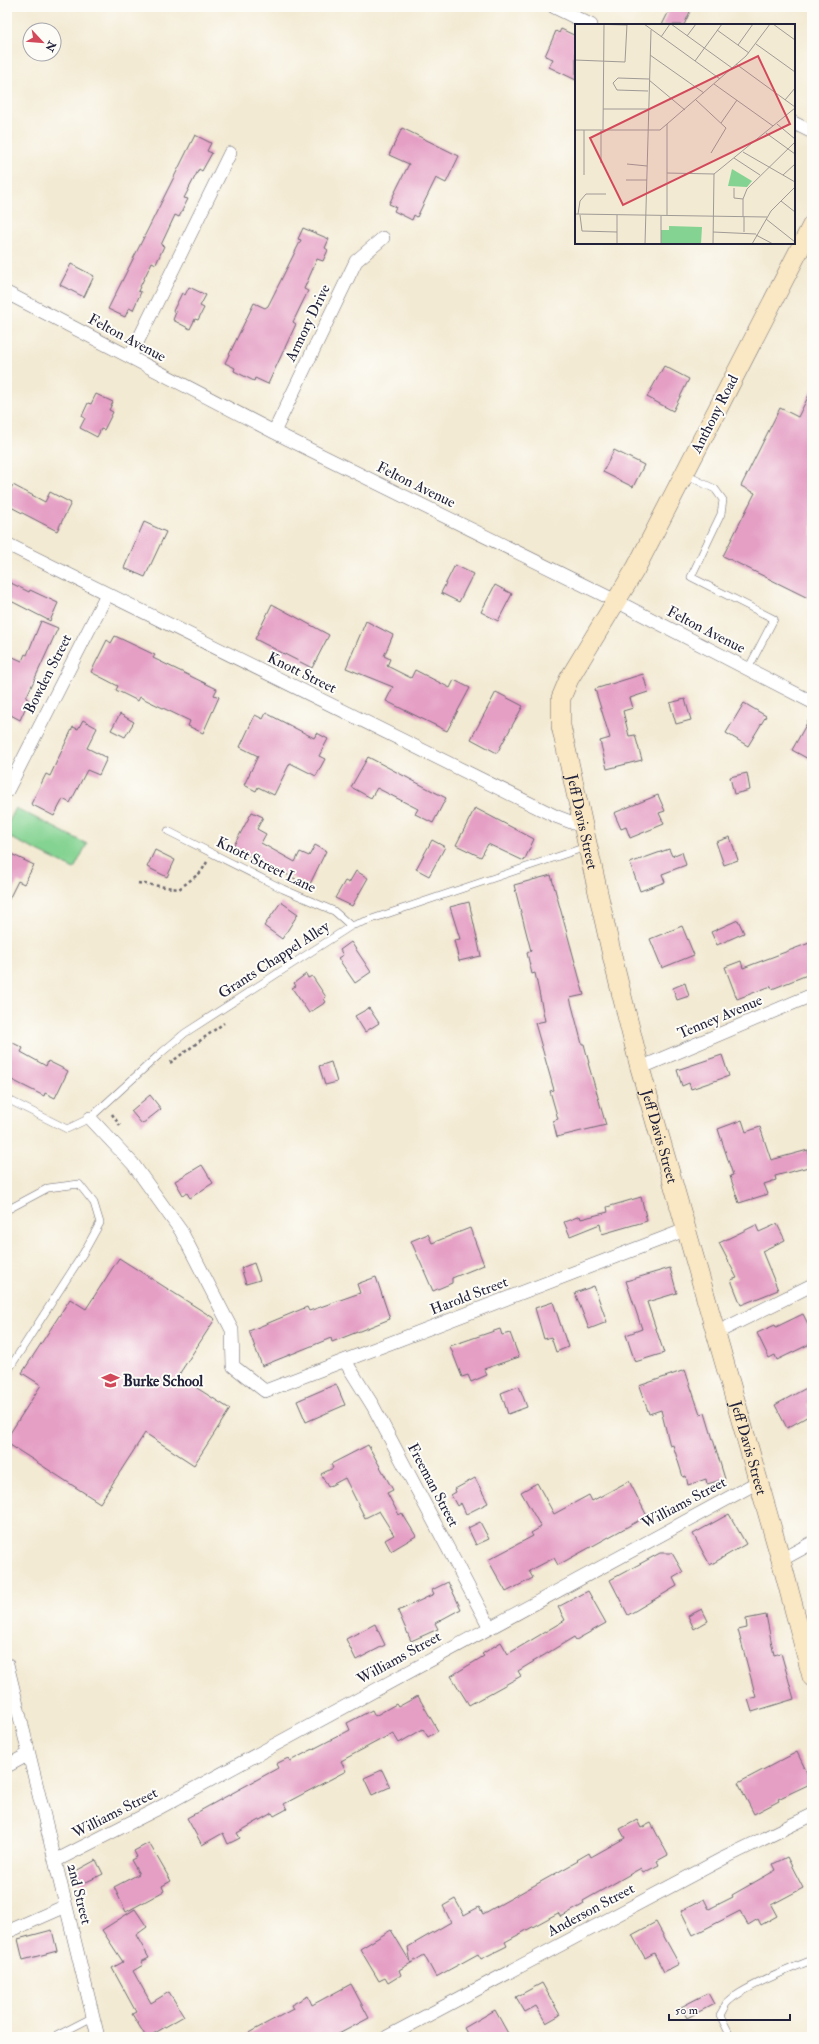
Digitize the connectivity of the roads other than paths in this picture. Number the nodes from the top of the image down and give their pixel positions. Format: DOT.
graph roads {
  1 [pos="554,7"];
  2 [pos="589,24"];
  3 [pos="795,124"];
  4 [pos="812,132"];
  5 [pos="230,153"];
  6 [pos="812,225"];
  7 [pos="383,238"];
  8 [pos="7,293"];
  9 [pos="130,357"];
  10 [pos="274,432"];
  11 [pos="684,474"];
  12 [pos="7,544"];
  13 [pos="106,594"];
  14 [pos="616,601"];
  15 [pos="748,669"];
  16 [pos="812,702"];
  17 [pos="7,791"];
  18 [pos="584,827"];
  19 [pos="168,831"];
  20 [pos="588,846"];
  21 [pos="350,926"];
  22 [pos="812,994"];
  23 [pos="640,1068"];
  24 [pos="7,1100"];
  25 [pos="90,1118"];
  26 [pos="7,1210"];
  27 [pos="685,1230"];
  28 [pos="812,1285"];
  29 [pos="716,1333"];
  30 [pos="345,1360"];
  31 [pos="7,1372"];
  32 [pos="758,1482"];
  33 [pos="812,1543"];
  34 [pos="782,1560"];
  35 [pos="489,1626"];
  36 [pos="7,1664"];
  37 [pos="812,1677"];
  38 [pos="29,1754"];
  39 [pos="7,1766"];
  40 [pos="812,1815"];
  41 [pos="55,1861"];
  42 [pos="66,1906"];
  43 [pos="7,1932"];
  44 [pos="812,1960"];
  45 [pos="93,2018"];
  46 [pos="54,2037"];
  47 [pos="98,2037"];
  48 [pos="387,2037"];
  49 [pos="731,2037"];
  1 -- 2 [label="street"];
  3 -- 4 [label="street"];
  5 -- 9 [label="street"];
  6 -- 11 [label="street, Anthony Road"];
  7 -- 10 [label="street, Armory Drive"];
  8 -- 9 [label="street, Felton Avenue"];
  9 -- 10 [label="street, Felton Avenue"];
  10 -- 14 [label="street, Felton Avenue"];
  11 -- 14 [label="street, Anthony Road"];
  11 -- 15 [label="lane"];
  12 -- 13 [label="street, Knott Street"];
  13 -- 17 [label="street, Bowden Street"];
  13 -- 18 [label="street, Knott Street"];
  14 -- 15 [label="street, Felton Avenue"];
  14 -- 18 [label="street, Jeff Davis Street"];
  15 -- 16 [label="street, Felton Avenue"];
  18 -- 20 [label="street, Jeff Davis Street"];
  19 -- 21 [label="lane, Knott Street Lane"];
  20 -- 21 [label="lane, Grants Chappel Alley"];
  20 -- 23 [label="street, Jeff Davis Street"];
  21 -- 25 [label="lane, Grants Chappel Alley"];
  22 -- 23 [label="street, Tenney Avenue"];
  23 -- 27 [label="street, Jeff Davis Street"];
  24 -- 25 [label="lane, Grants Chappel Alley"];
  25 -- 30 [label="street, Harold Street"];
  26 -- 31 [label="lane"];
  27 -- 29 [label="street, Jeff Davis Street"];
  27 -- 30 [label="street, Harold Street"];
  28 -- 29 [label="street"];
  29 -- 32 [label="street, Jeff Davis Street"];
  30 -- 35 [label="street, Freeman Street"];
  32 -- 34 [label="street, Jeff Davis Street"];
  32 -- 35 [label="street, Williams Street"];
  33 -- 34 [label="street"];
  34 -- 37 [label="street, Jeff Davis Street"];
  35 -- 41 [label="street, Williams Street"];
  36 -- 38 [label="street, 2nd Street"];
  38 -- 39 [label="street"];
  38 -- 41 [label="street, 2nd Street"];
  40 -- 48 [label="street, Anderson Street"];
  41 -- 42 [label="street, 2nd Street"];
  42 -- 43 [label="street"];
  42 -- 45 [label="street, 2nd Street"];
  44 -- 49 [label="lane"];
  45 -- 46 [label="lane"];
  45 -- 47 [label="street, 2nd Street"];
}
